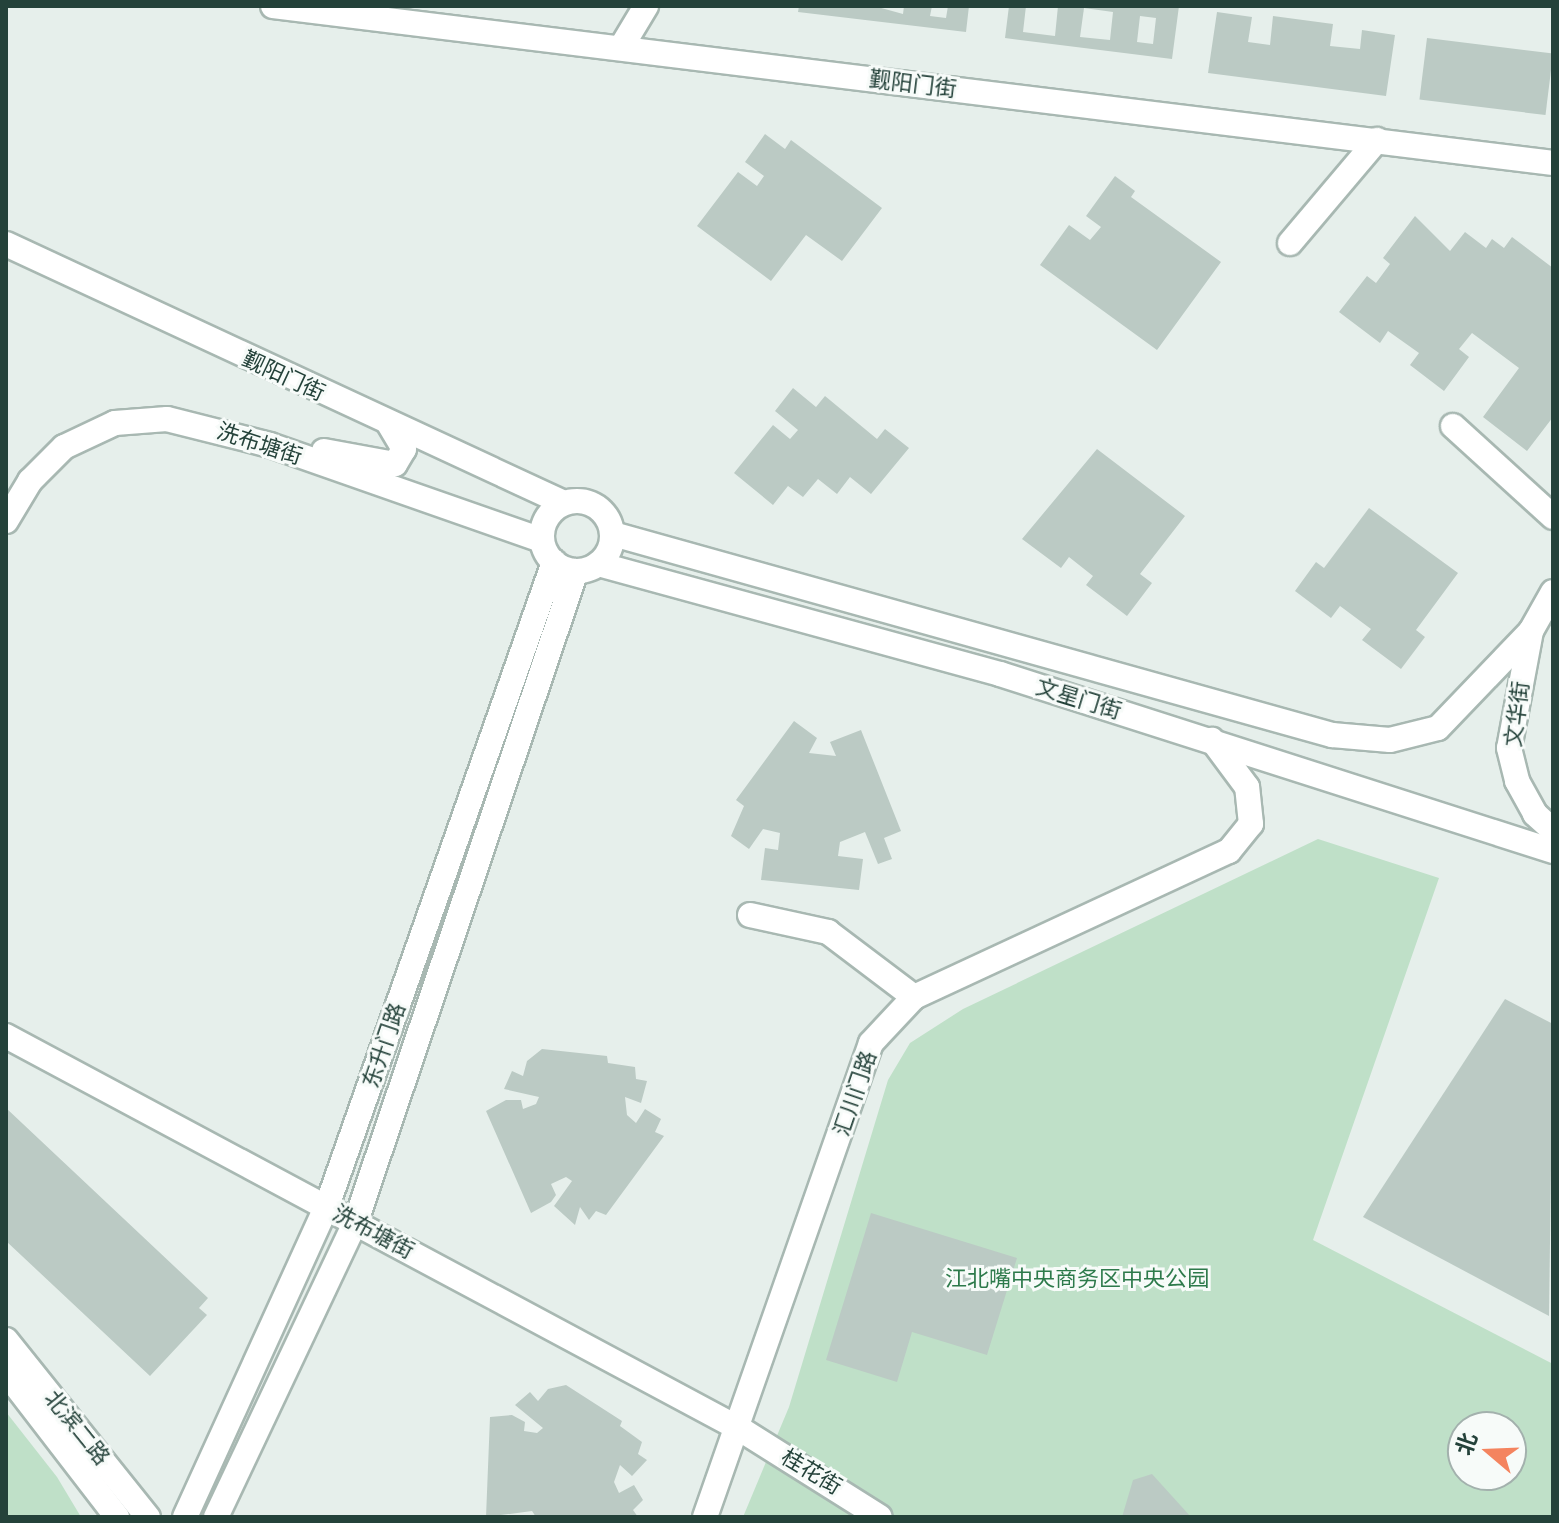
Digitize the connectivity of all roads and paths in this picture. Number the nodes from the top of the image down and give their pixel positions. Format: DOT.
graph roads {
  1 [pos="273,6"];
  2 [pos="646,6"];
  3 [pos="403,14"];
  4 [pos="622,46"];
  5 [pos="1377,140"];
  6 [pos="1553,163"];
  7 [pos="1290,243"];
  8 [pos="6,244"];
  9 [pos="389,424"];
  10 [pos="1453,426"];
  11 [pos="270,445"];
  12 [pos="564,503"];
  13 [pos="1553,517"];
  14 [pos="6,521"];
  15 [pos="613,534"];
  16 [pos="567,560"];
  17 [pos="1553,592"];
  18 [pos="1531,631"];
  19 [pos="1212,740"];
  20 [pos="1553,830"];
  21 [pos="1553,851"];
  22 [pos="750,915"];
  23 [pos="914,997"];
  24 [pos="6,1036"];
  25 [pos="327,1206"];
  26 [pos="356,1221"];
  27 [pos="6,1340"];
  28 [pos="6,1373"];
  29 [pos="740,1429"];
  30 [pos="117,1517"];
  31 [pos="148,1517"];
  32 [pos="185,1517"];
  33 [pos="216,1517"];
  34 [pos="705,1517"];
  35 [pos="880,1517"];
  1 -- 3 [label="street, 觐阳门街"];
  2 -- 4 [label="street"];
  3 -- 4 [label="street, 觐阳门街"];
  4 -- 5 [label="street, 觐阳门街"];
  5 -- 6 [label="street, 觐阳门街"];
  5 -- 7 [label="street"];
  8 -- 9 [label="street, 觐阳门街"];
  9 -- 11 [label="street"];
  9 -- 12 [label="street, 觐阳门街"];
  10 -- 13 [label="street"];
  11 -- 14 [label="street, 洗布塘街"];
  11 -- 16 [label="street, 洗布塘街"];
  12 -- 15 [label="street, 觐阳门街"];
  12 -- 16 [label="street"];
  15 -- 16 [label="street"];
  15 -- 18 [label="street, 文星门街"];
  16 -- 19 [label="street, 文星门街"];
  16 -- 25 [label="street, 东升门路"];
  16 -- 26 [label="street, 东升门路"];
  17 -- 18 [label="street, 文华街"];
  18 -- 20 [label="street, 文华街"];
  19 -- 21 [label="street, 文星门街"];
  19 -- 23 [label="street, 汇川门路"];
  22 -- 23 [label="street"];
  23 -- 29 [label="street, 汇川门路"];
  24 -- 25 [label="street, 洗布塘街"];
  25 -- 26 [label="street, 洗布塘街"];
  25 -- 32 [label="street, 东升门路"];
  26 -- 29 [label="street, 洗布塘街"];
  26 -- 33 [label="street, 东升门路"];
  27 -- 31 [label="street, 北滨二路"];
  28 -- 30 [label="street, 北滨二路"];
  29 -- 34 [label="street, 汇川门路"];
  29 -- 35 [label="street, 桂花街"];
}
